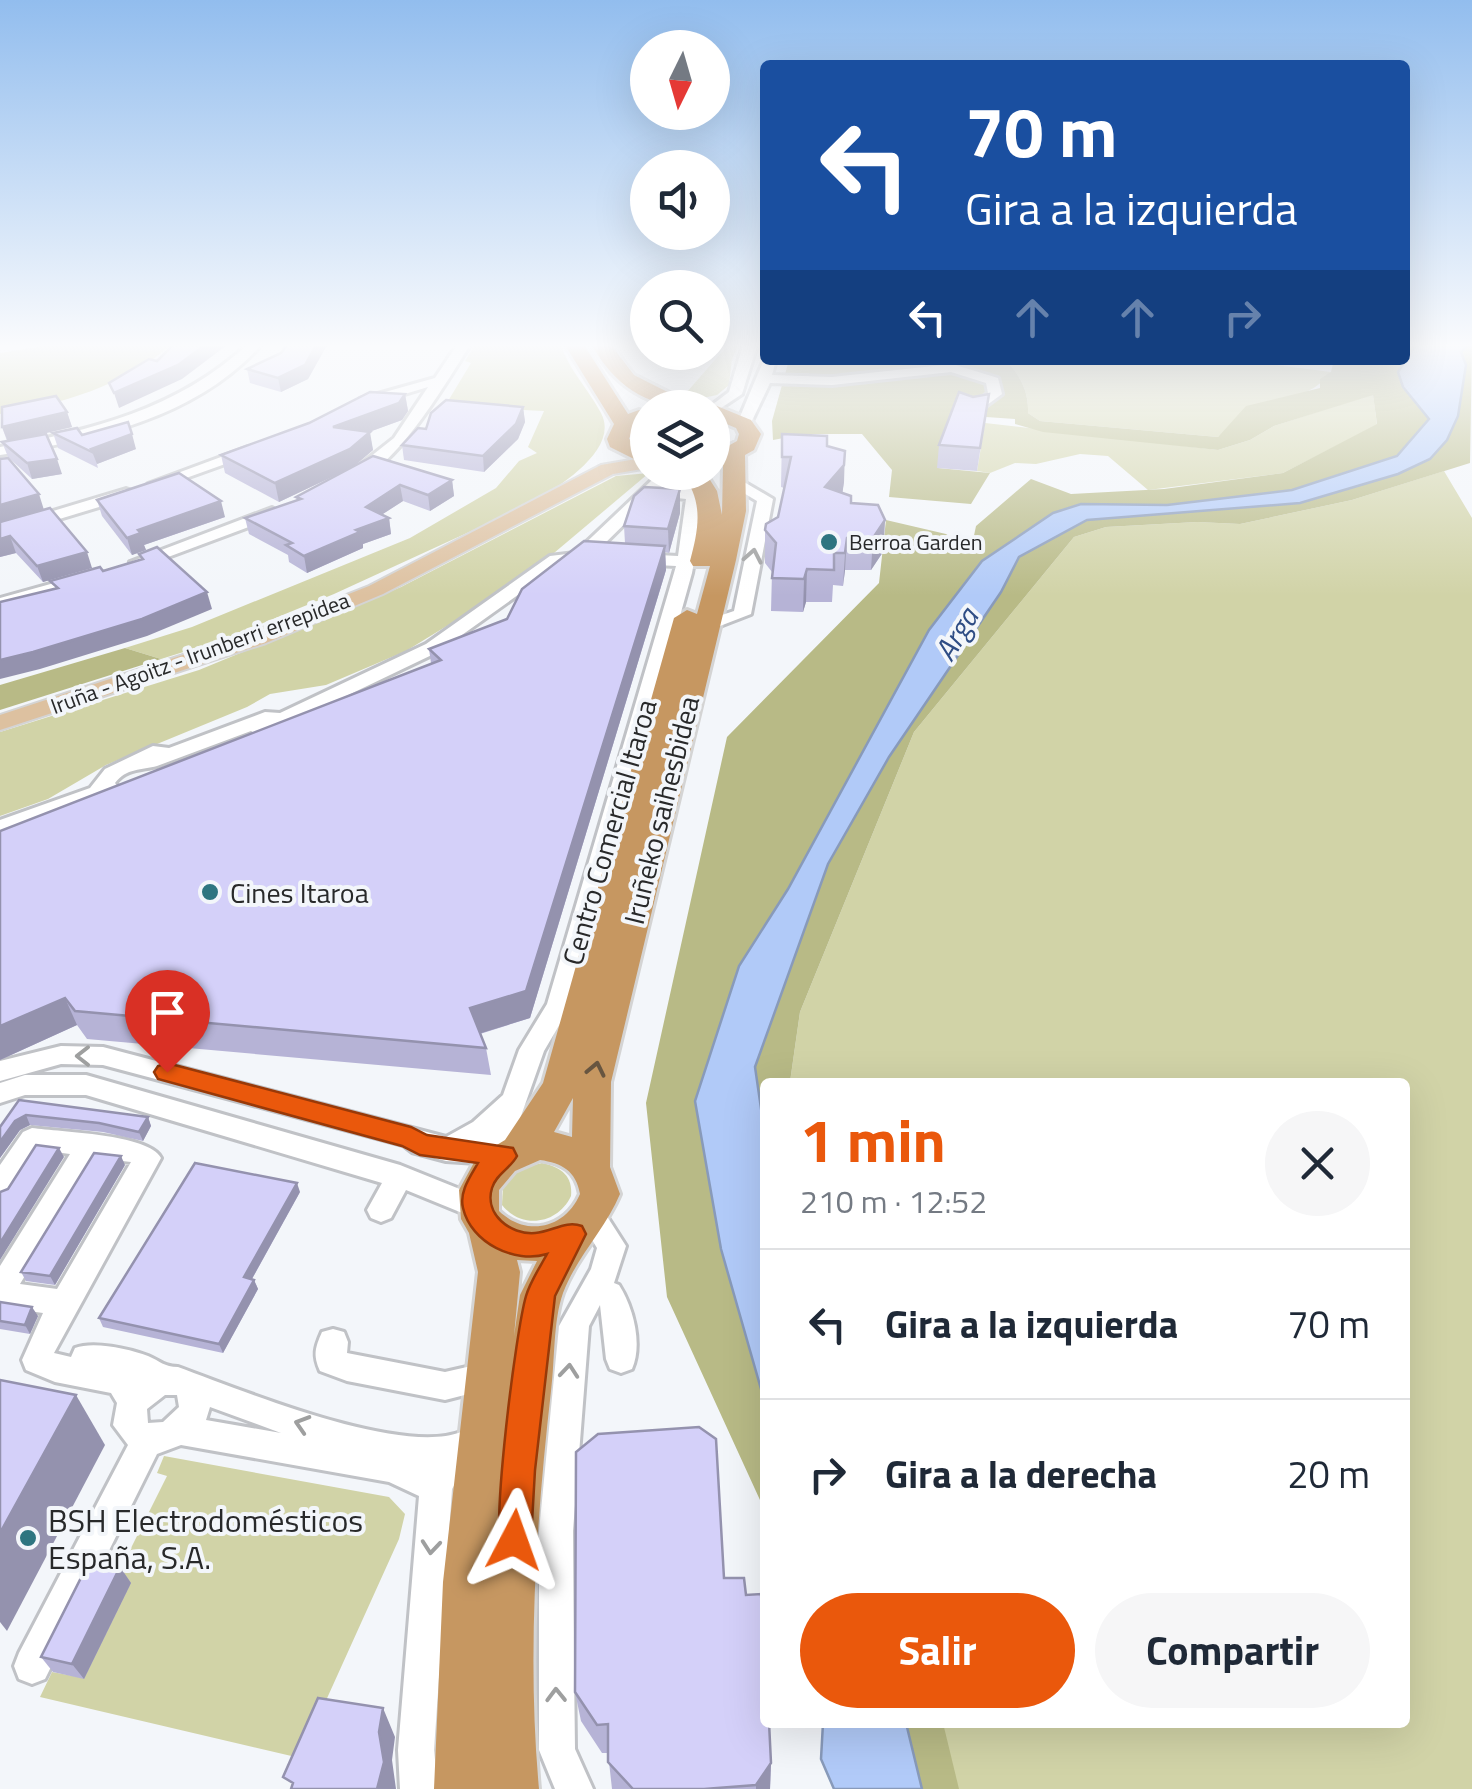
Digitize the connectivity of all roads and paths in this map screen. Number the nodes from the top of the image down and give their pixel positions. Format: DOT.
graph roads {
  1 [pos="97,428"];
  2 [pos="408,428"];
  3 [pos="619,428"];
  4 [pos="626,428"];
  5 [pos="747,428"];
  6 [pos="621,432"];
  7 [pos="270,442"];
  8 [pos="0,450"];
  9 [pos="630,451"];
  10 [pos="730,461"];
  11 [pos="630,465"];
  12 [pos="346,481"];
  13 [pos="730,488"];
  14 [pos="647,490"];
  15 [pos="678,490"];
  16 [pos="706,490"];
  17 [pos="559,496"];
  18 [pos="290,507"];
  19 [pos="0,532"];
  20 [pos="582,556"];
  21 [pos="685,562"];
  22 [pos="128,565"];
  23 [pos="94,577"];
  24 [pos="0,604"];
  25 [pos="319,705"];
  26 [pos="238,720"];
  27 [pos="0,723"];
  28 [pos="150,762"];
  29 [pos="97,793"];
  30 [pos="0,828"];
  31 [pos="0,1071"];
  32 [pos="0,1093"];
  33 [pos="518,1096"];
  34 [pos="89,1146"];
  35 [pos="433,1147"];
  36 [pos="501,1157"];
  37 [pos="592,1166"];
  38 [pos="412,1180"];
  39 [pos="0,1188"];
  40 [pos="381,1210"];
  41 [pos="482,1218"];
  42 [pos="582,1225"];
  43 [pos="597,1291"];
  44 [pos="0,1292"];
  45 [pos="64,1303"];
  46 [pos="42,1342"];
  47 [pos="333,1342"];
  48 [pos="621,1360"];
  49 [pos="489,1376"];
  50 [pos="175,1385"];
  51 [pos="134,1401"];
  52 [pos="180,1430"];
  53 [pos="146,1440"];
  54 [pos="467,1443"];
  55 [pos="436,1486"];
  56 [pos="32,1666"];
  57 [pos="419,1789"];
  58 [pos="461,1789"];
  59 [pos="512,1789"];
  60 [pos="574,1789"];
  1 -- 8 [label="street"];
  2 -- 12 [label="street"];
  3 -- 6 [label="highway"];
  4 -- 6 [label="highway"];
  5 -- 10 [label="highway, Iruñeko saihesbidea"];
  6 -- 9 [label="highway"];
  6 -- 17 [label="main road, Iruña - Agoitz - Irunberri errepidea"];
  7 -- 19 [label="street"];
  11 -- 17 [label="main road, Iruña - Agoitz - Irunberri errepidea"];
  37 -- 13 [label="highway, Iruñeko saihesbidea, one-way"];
  14 -- 20 [label="street"];
  15 -- 21 [label="street, Centro Comercial Itaroa"];
  16 -- 36 [label="highway, Iruñeko saihesbidea"];
  17 -- 27 [label="main road, Iruña - Agoitz - Irunberri errepidea"];
  18 -- 22 [label="street"];
  20 -- 21 [label="street"];
  20 -- 25 [label="street"];
  21 -- 33 [label="street, Centro Comercial Itaroa"];
  23 -- 24 [label="street"];
  25 -- 28 [label="street"];
  25 -- 29 [label="street"];
  26 -- 29 [label="street"];
  29 -- 30 [label="street"];
  35 -- 31 [label="street, one-way"];
  32 -- 38 [label="street"];
  33 -- 35 [label="street"];
  33 -- 36 [label="street, Centro Comercial Itaroa"];
  34 -- 39 [label="street"];
  34 -- 44 [label="street"];
  34 -- 45 [label="street"];
  35 -- 36 [label="street"];
  35 -- 38 [label="street"];
  36 -- 37 [label="highway"];
  36 -- 41 [label="highway"];
  37 -- 42 [label="highway"];
  38 -- 40 [label="street"];
  38 -- 41 [label="street"];
  41 -- 42 [label="highway"];
  41 -- 49 [label="highway"];
  42 -- 43 [label="street"];
  42 -- 59 [label="highway"];
  43 -- 48 [label="street"];
  60 -- 43 [label="street, one-way"];
  44 -- 45 [label="street"];
  45 -- 46 [label="street"];
  46 -- 50 [label="street"];
  46 -- 51 [label="street"];
  47 -- 49 [label="street"];
  49 -- 54 [label="highway"];
  50 -- 51 [label="street"];
  50 -- 52 [label="street"];
  54 -- 50 [label="street, one-way"];
  51 -- 53 [label="street"];
  52 -- 53 [label="street"];
  52 -- 55 [label="street"];
  53 -- 56 [label="street"];
  54 -- 55 [label="street"];
  54 -- 58 [label="highway"];
  55 -- 57 [label="street, one-way"];
}
